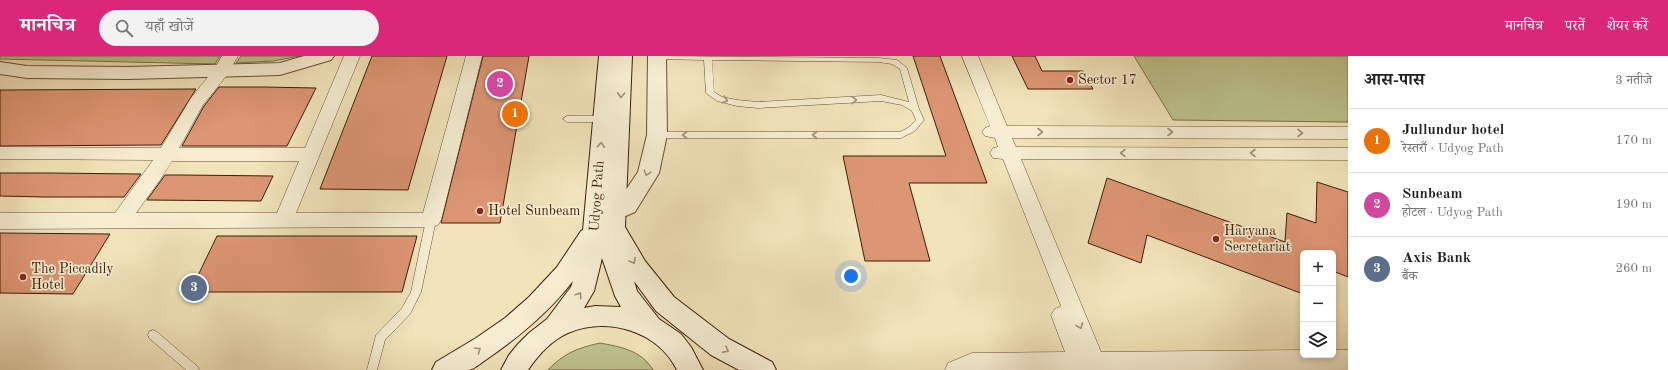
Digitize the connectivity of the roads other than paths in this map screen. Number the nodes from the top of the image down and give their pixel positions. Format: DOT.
graph roads {
  1 [pos="325,56"];
  2 [pos="352,56"];
  3 [pos="474,56"];
  4 [pos="608,56"];
  5 [pos="623,56"];
  6 [pos="657,56"];
  7 [pos="960,56"];
  8 [pos="970,56"];
  9 [pos="708,57"];
  10 [pos="225,63"];
  11 [pos="0,68"];
  12 [pos="915,109"];
  13 [pos="567,119"];
  14 [pos="603,119"];
  15 [pos="996,132"];
  16 [pos="1139,132"];
  17 [pos="1348,133"];
  18 [pos="657,135"];
  19 [pos="0,153"];
  20 [pos="1004,153"];
  21 [pos="1150,153"];
  22 [pos="167,154"];
  23 [pos="1348,154"];
  24 [pos="311,155"];
  25 [pos="121,220"];
  26 [pos="284,220"];
  27 [pos="431,220"];
  28 [pos="0,221"];
  29 [pos="608,222"];
  30 [pos="650,326"];
  31 [pos="556,327"];
  32 [pos="153,335"];
  33 [pos="1348,360"];
  34 [pos="1087,362"];
  35 [pos="510,368"];
  36 [pos="693,368"];
  37 [pos="194,370"];
  38 [pos="372,370"];
  39 [pos="445,370"];
  40 [pos="763,370"];
  41 [pos="956,370"];
  1 -- 10 [label="main road"];
  2 -- 24 [label="street"];
  3 -- 27 [label="street"];
  4 -- 14 [label="main road, Udyog Path"];
  5 -- 29 [label="main road, Udyog Path, one-way"];
  6 -- 9 [label="lane"];
  6 -- 18 [label="main road"];
  7 -- 15 [label="street"];
  8 -- 15 [label="street"];
  9 -- 12 [label="lane"];
  9 -- 12 [label="lane, one-way"];
  10 -- 11 [label="main road"];
  10 -- 22 [label="street"];
  12 -- 18 [label="lane, one-way"];
  13 -- 14 [label="lane"];
  29 -- 14 [label="main road, Udyog Path, one-way"];
  15 -- 16 [label="street, one-way"];
  15 -- 20 [label="street"];
  16 -- 17 [label="street, one-way"];
  16 -- 21 [label="street"];
  18 -- 29 [label="main road, one-way"];
  19 -- 22 [label="street"];
  21 -- 20 [label="street, one-way"];
  20 -- 34 [label="street"];
  23 -- 21 [label="street, one-way"];
  22 -- 24 [label="street"];
  22 -- 25 [label="street"];
  24 -- 26 [label="street"];
  25 -- 26 [label="street"];
  25 -- 28 [label="street"];
  26 -- 27 [label="street"];
  27 -- 38 [label="lane"];
  29 -- 30 [label="main road, Udyog Path"];
  31 -- 29 [label="main road, Udyog Path, one-way"];
  39 -- 29 [label="main road, one-way"];
  29 -- 40 [label="main road, one-way"];
  30 -- 31 [label="main road"];
  30 -- 36 [label="main road"];
  31 -- 35 [label="main road"];
  32 -- 37 [label="lane"];
  33 -- 34 [label="street"];
  34 -- 41 [label="street"];
}
